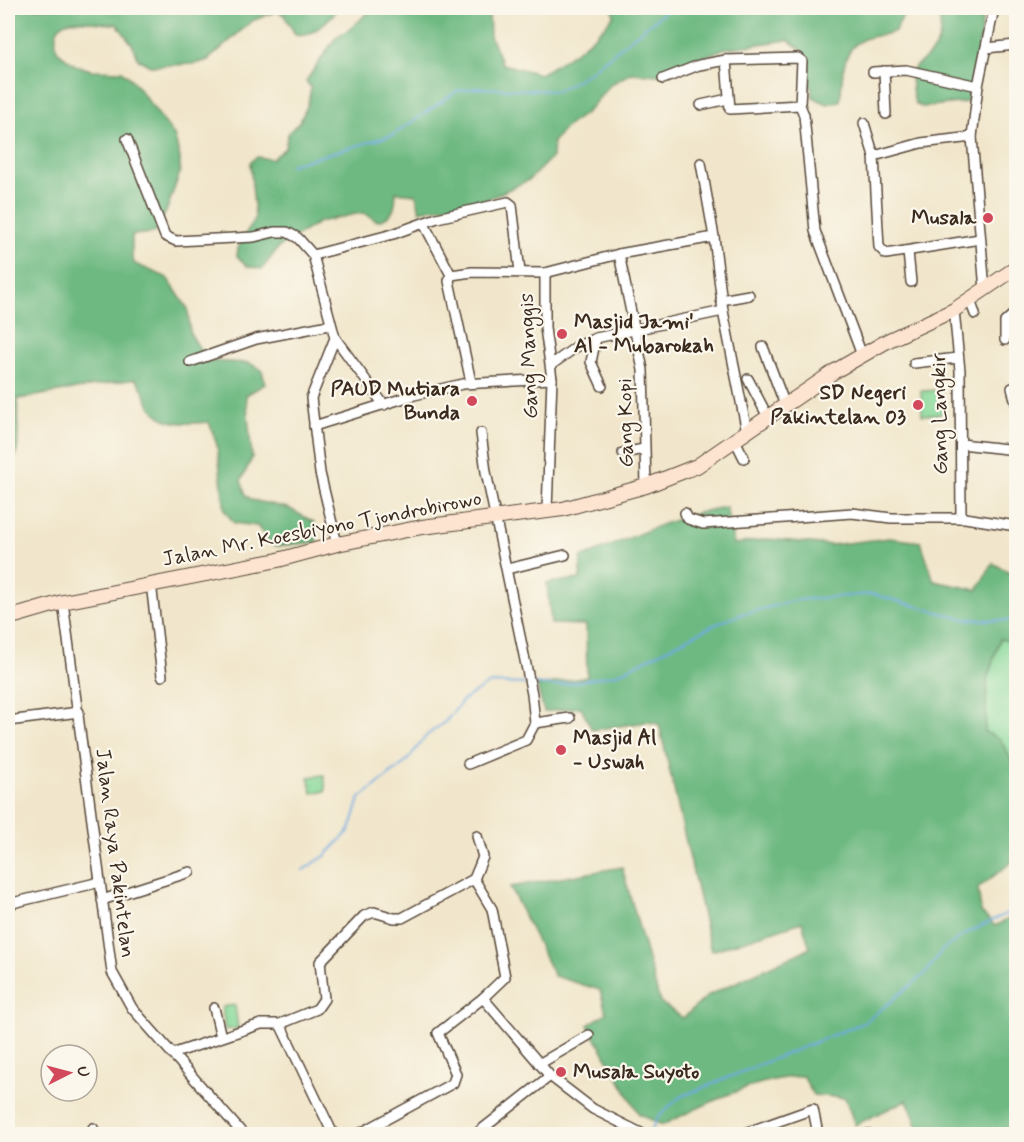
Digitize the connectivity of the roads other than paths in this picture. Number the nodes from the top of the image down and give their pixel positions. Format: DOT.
graph roads {
  1 [pos="994,8"];
  2 [pos="1017,45"];
  3 [pos="986,48"];
  4 [pos="726,60"];
  5 [pos="884,71"];
  6 [pos="873,72"];
  7 [pos="663,79"];
  8 [pos="978,86"];
  9 [pos="728,99"];
  10 [pos="701,105"];
  11 [pos="800,105"];
  12 [pos="886,114"];
  13 [pos="864,123"];
  14 [pos="972,137"];
  15 [pos="127,139"];
  16 [pos="874,156"];
  17 [pos="701,163"];
  18 [pos="424,224"];
  19 [pos="714,237"];
  20 [pos="980,239"];
  21 [pos="908,252"];
  22 [pos="619,254"];
  23 [pos="313,255"];
  24 [pos="1017,268"];
  25 [pos="520,272"];
  26 [pos="545,273"];
  27 [pos="451,275"];
  28 [pos="911,282"];
  29 [pos="985,290"];
  30 [pos="749,295"];
  31 [pos="722,300"];
  32 [pos="970,300"];
  33 [pos="954,310"];
  34 [pos="723,311"];
  35 [pos="1017,312"];
  36 [pos="975,314"];
  37 [pos="329,325"];
  38 [pos="637,329"];
  39 [pos="335,338"];
  40 [pos="596,338"];
  41 [pos="1005,340"];
  42 [pos="763,346"];
  43 [pos="862,355"];
  44 [pos="958,358"];
  45 [pos="190,362"];
  46 [pos="914,363"];
  47 [pos="551,364"];
  48 [pos="552,379"];
  49 [pos="748,379"];
  50 [pos="471,382"];
  51 [pos="603,386"];
  52 [pos="1012,388"];
  53 [pos="1017,403"];
  54 [pos="384,405"];
  55 [pos="785,405"];
  56 [pos="768,417"];
  57 [pos="314,426"];
  58 [pos="481,433"];
  59 [pos="1017,434"];
  60 [pos="741,436"];
  61 [pos="961,444"];
  62 [pos="644,449"];
  63 [pos="1016,450"];
  64 [pos="622,453"];
  65 [pos="744,458"];
  66 [pos="646,486"];
  67 [pos="547,510"];
  68 [pos="685,513"];
  69 [pos="496,517"];
  70 [pos="961,518"];
  71 [pos="1017,526"];
  72 [pos="337,544"];
  73 [pos="565,555"];
  74 [pos="507,569"];
  75 [pos="151,583"];
  76 [pos="63,602"];
  77 [pos="8,618"];
  78 [pos="162,676"];
  79 [pos="79,712"];
  80 [pos="570,718"];
  81 [pos="8,721"];
  82 [pos="535,723"];
  83 [pos="468,764"];
  84 [pos="477,836"];
  85 [pos="190,872"];
  86 [pos="474,879"];
  87 [pos="100,882"];
  88 [pos="102,900"];
  89 [pos="8,904"];
  90 [pos="483,998"];
  91 [pos="214,1008"];
  92 [pos="280,1024"];
  93 [pos="589,1035"];
  94 [pos="221,1036"];
  95 [pos="172,1054"];
  96 [pos="539,1064"];
  97 [pos="550,1076"];
  98 [pos="243,1134"];
  99 [pos="333,1134"];
  100 [pos="359,1134"];
  101 [pos="476,1134"];
  102 [pos="643,1134"];
  103 [pos="742,1134"];
  104 [pos="818,1134"];
  1 -- 3 [label="street"];
  2 -- 3 [label="street"];
  3 -- 8 [label="street"];
  4 -- 7 [label="street"];
  4 -- 9 [label="street"];
  4 -- 11 [label="street"];
  5 -- 6 [label="street"];
  5 -- 8 [label="street"];
  5 -- 12 [label="street"];
  8 -- 14 [label="street"];
  9 -- 10 [label="street"];
  9 -- 11 [label="street"];
  11 -- 43 [label="street"];
  13 -- 16 [label="street"];
  14 -- 16 [label="street"];
  14 -- 20 [label="street"];
  15 -- 23 [label="street"];
  16 -- 21 [label="street"];
  17 -- 19 [label="street"];
  18 -- 23 [label="street"];
  18 -- 25 [label="street"];
  18 -- 27 [label="street"];
  19 -- 22 [label="street"];
  19 -- 31 [label="street"];
  20 -- 21 [label="street"];
  20 -- 29 [label="street"];
  21 -- 28 [label="street"];
  22 -- 26 [label="street"];
  22 -- 38 [label="street, Gang Kopi"];
  23 -- 37 [label="street"];
  24 -- 29 [label="main road, Jalan Mr. Koesbiyono Tjondrobirowo"];
  25 -- 26 [label="street"];
  25 -- 27 [label="street"];
  26 -- 47 [label="street, Gang Manggis"];
  27 -- 50 [label="street"];
  29 -- 32 [label="main road, Jalan Mr. Koesbiyono Tjondrobirowo"];
  30 -- 31 [label="street"];
  31 -- 34 [label="street"];
  32 -- 33 [label="main road, Jalan Mr. Koesbiyono Tjondrobirowo"];
  32 -- 36 [label="street"];
  33 -- 43 [label="main road, Jalan Mr. Koesbiyono Tjondrobirowo"];
  33 -- 44 [label="street, Gang Langkir"];
  34 -- 38 [label="street"];
  34 -- 60 [label="street"];
  35 -- 41 [label="street"];
  37 -- 39 [label="street"];
  37 -- 45 [label="street"];
  38 -- 40 [label="street"];
  38 -- 62 [label="street, Gang Kopi"];
  39 -- 54 [label="street"];
  39 -- 57 [label="street"];
  40 -- 47 [label="street"];
  40 -- 51 [label="street"];
  42 -- 55 [label="street"];
  43 -- 55 [label="main road, Jalan Mr. Koesbiyono Tjondrobirowo"];
  44 -- 46 [label="street"];
  44 -- 61 [label="street, Gang Langkir"];
  47 -- 48 [label="street, Gang Manggis"];
  48 -- 50 [label="street"];
  48 -- 67 [label="street, Gang Manggis"];
  49 -- 56 [label="street"];
  50 -- 54 [label="street"];
  52 -- 53 [label="street"];
  54 -- 57 [label="street"];
  55 -- 56 [label="main road, Jalan Mr. Koesbiyono Tjondrobirowo"];
  56 -- 60 [label="main road, Jalan Mr. Koesbiyono Tjondrobirowo"];
  57 -- 72 [label="street"];
  58 -- 69 [label="street"];
  59 -- 63 [label="street"];
  60 -- 65 [label="street"];
  60 -- 66 [label="main road, Jalan Mr. Koesbiyono Tjondrobirowo"];
  61 -- 63 [label="street"];
  61 -- 70 [label="street, Gang Langkir"];
  62 -- 64 [label="street"];
  62 -- 66 [label="street, Gang Kopi"];
  66 -- 67 [label="main road, Jalan Mr. Koesbiyono Tjondrobirowo"];
  67 -- 69 [label="main road, Jalan Mr. Koesbiyono Tjondrobirowo"];
  68 -- 70 [label="street"];
  69 -- 72 [label="main road, Jalan Mr. Koesbiyono Tjondrobirowo"];
  69 -- 74 [label="street"];
  70 -- 71 [label="street"];
  72 -- 75 [label="main road, Jalan Mr. Koesbiyono Tjondrobirowo"];
  73 -- 74 [label="street"];
  74 -- 82 [label="street"];
  75 -- 76 [label="main road, Jalan Mr. Koesbiyono Tjondrobirowo"];
  75 -- 78 [label="street"];
  76 -- 77 [label="main road, Jalan Mr. Koesbiyono Tjondrobirowo"];
  76 -- 79 [label="street, Jalan Raya Pakintelan"];
  79 -- 81 [label="street"];
  79 -- 87 [label="street, Jalan Raya Pakintelan"];
  80 -- 82 [label="street"];
  82 -- 83 [label="street"];
  84 -- 86 [label="street"];
  85 -- 88 [label="street"];
  86 -- 90 [label="street"];
  86 -- 92 [label="street"];
  87 -- 88 [label="street, Jalan Raya Pakintelan"];
  87 -- 89 [label="street"];
  88 -- 95 [label="street, Jalan Raya Pakintelan"];
  90 -- 96 [label="street"];
  90 -- 100 [label="street"];
  91 -- 94 [label="street"];
  92 -- 94 [label="street"];
  92 -- 99 [label="street"];
  93 -- 96 [label="street"];
  94 -- 95 [label="street"];
  95 -- 98 [label="street, Jalan Raya Pakintelan"];
  96 -- 97 [label="street"];
  97 -- 101 [label="street"];
  97 -- 102 [label="street"];
  103 -- 104 [label="street"];
}
